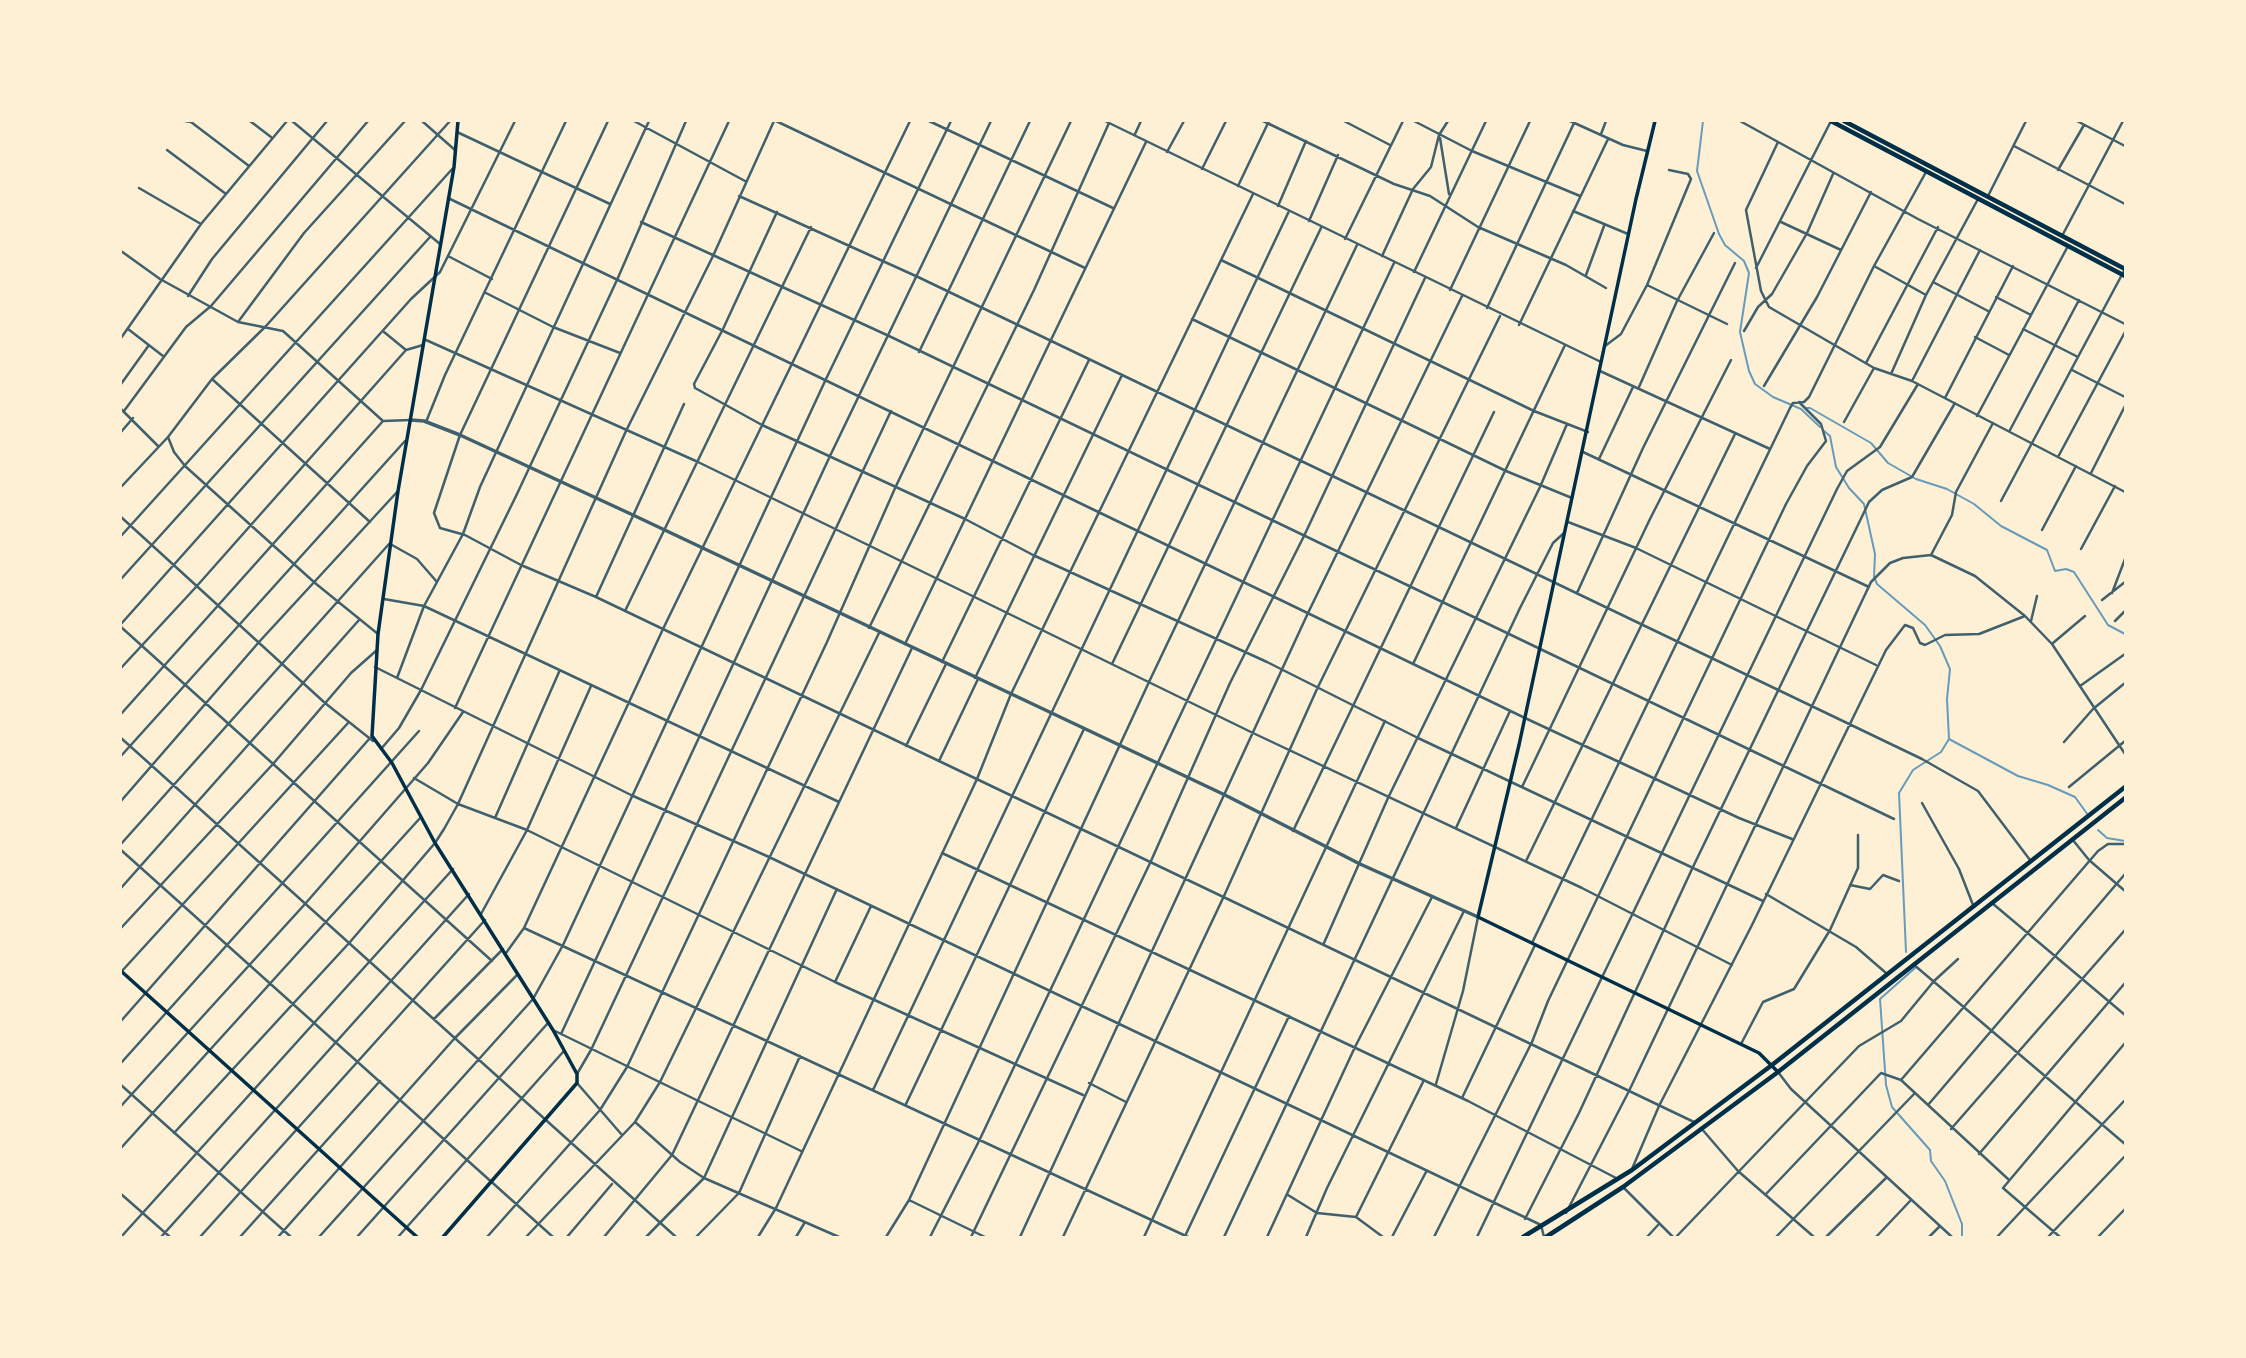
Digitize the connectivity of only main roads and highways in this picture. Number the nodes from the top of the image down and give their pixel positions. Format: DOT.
graph roads {
  1 [pos="458,121"];
  2 [pos="1655,121"];
  3 [pos="1831,121"];
  4 [pos="1844,121"];
  5 [pos="2124,272"];
  6 [pos="2125,787"];
  7 [pos="2125,798"];
  8 [pos="121,972"];
  9 [pos="1772,1065"];
  10 [pos="1778,1072"];
  11 [pos="417,1237"];
  12 [pos="443,1237"];
  13 [pos="1523,1237"];
  14 [pos="1545,1237"];
  1 -- 12 [label="main road"];
  2 -- 9 [label="main road"];
  3 -- 5 [label="main road"];
  4 -- 5 [label="main road"];
  6 -- 9 [label="main road"];
  7 -- 10 [label="main road"];
  8 -- 11 [label="main road"];
  9 -- 10 [label="main road"];
  9 -- 13 [label="main road"];
  10 -- 14 [label="main road"];
}
